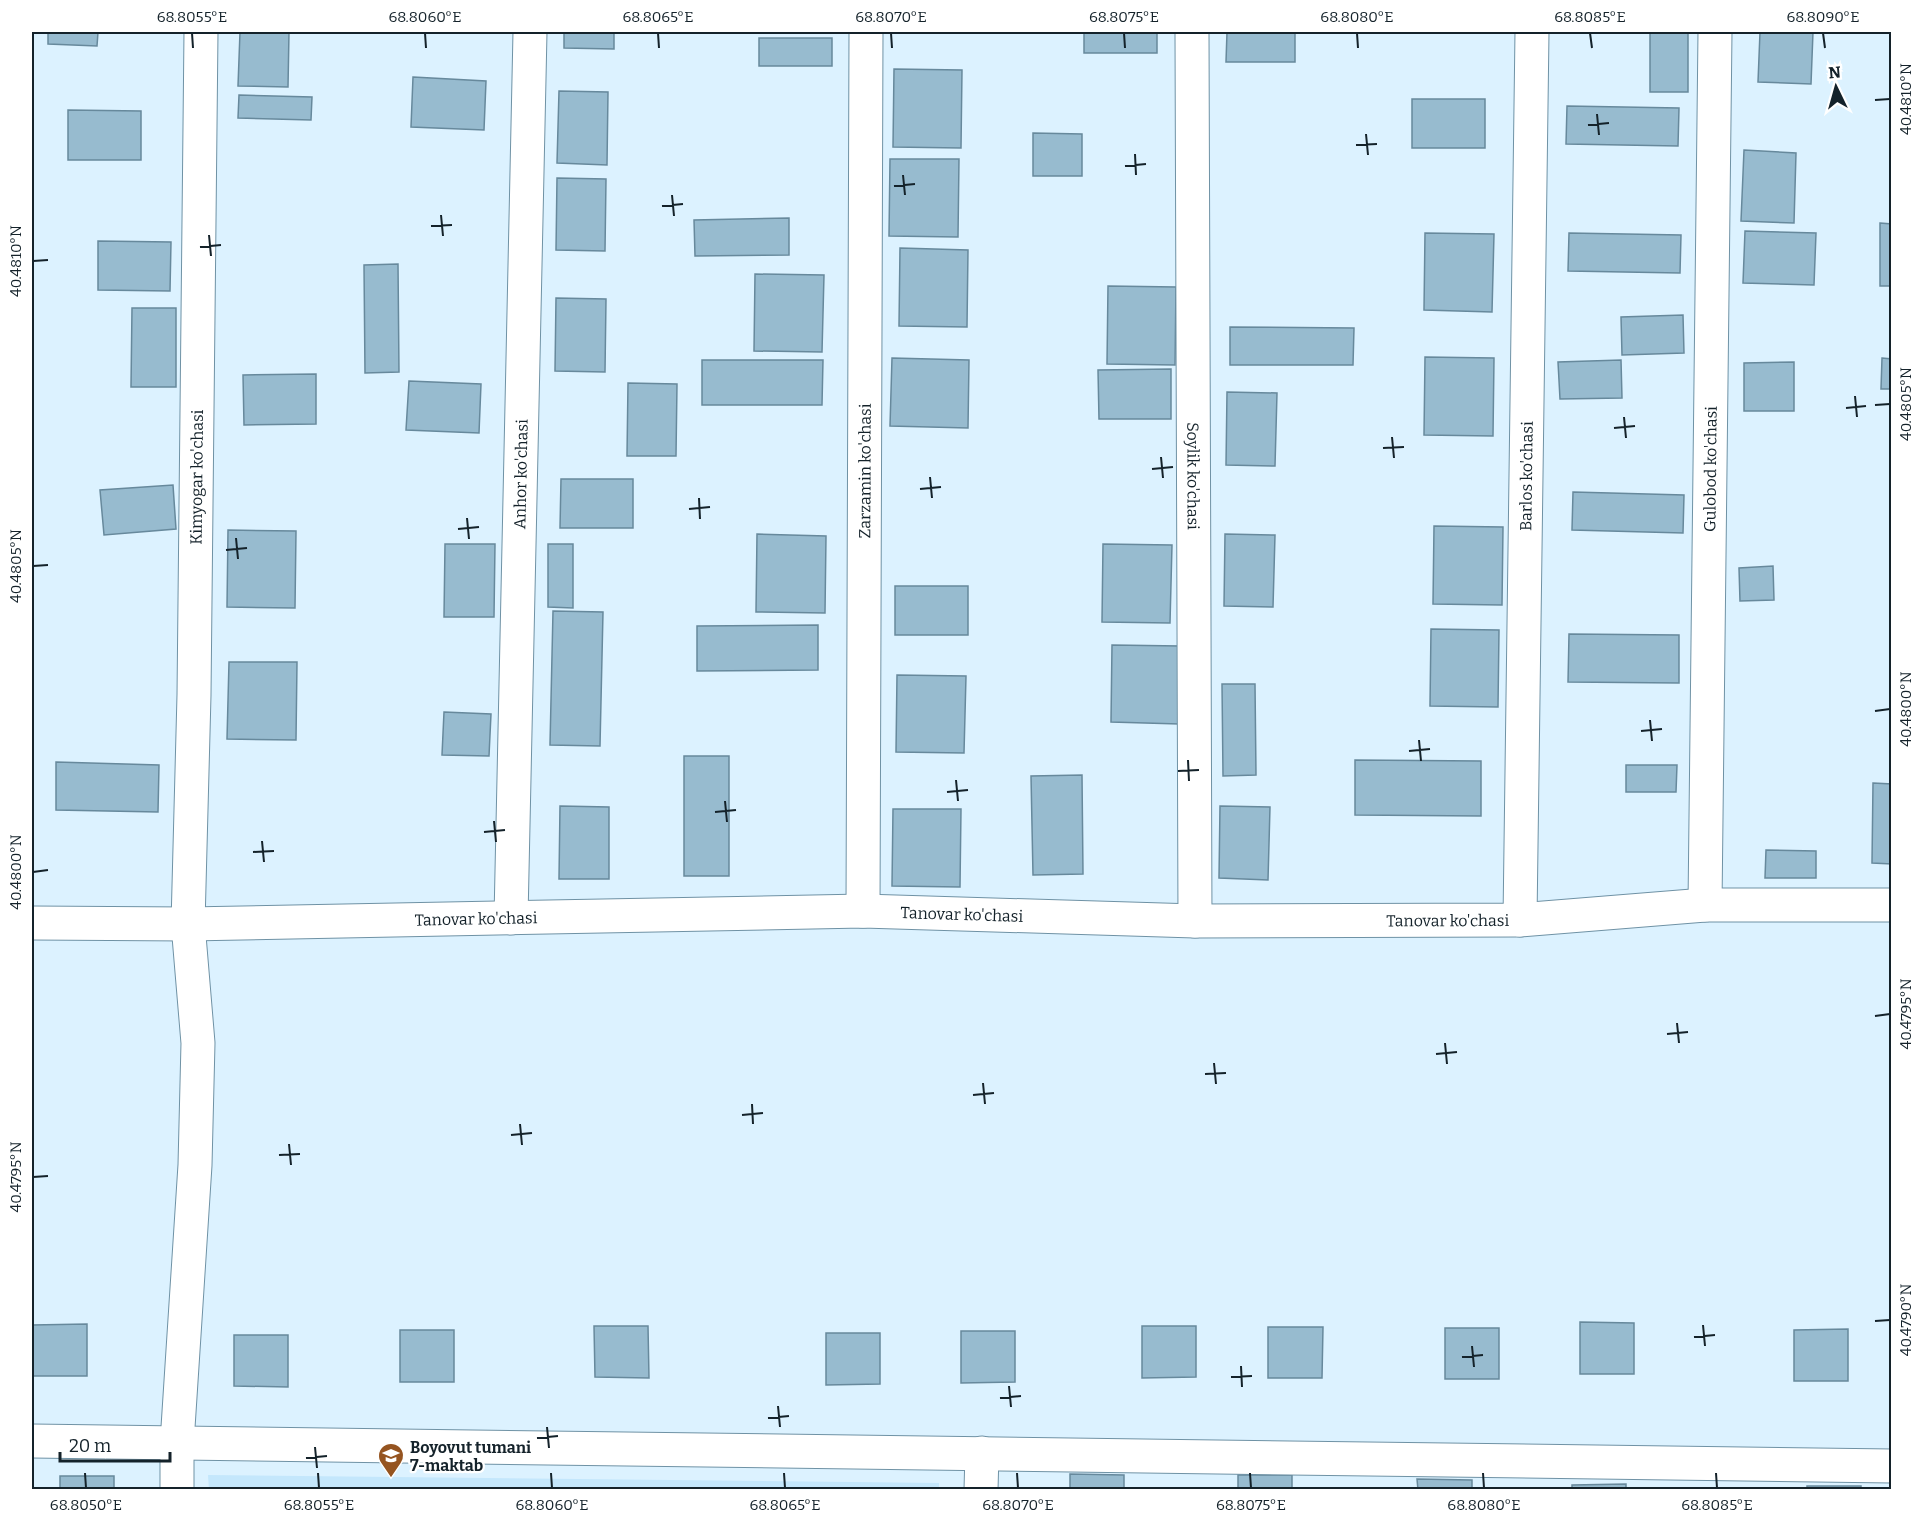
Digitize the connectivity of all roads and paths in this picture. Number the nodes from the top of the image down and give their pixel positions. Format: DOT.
graph roads {
  1 [pos="201,32"];
  2 [pos="530,32"];
  3 [pos="866,32"];
  4 [pos="1192,32"];
  5 [pos="1532,32"];
  6 [pos="1715,32"];
  7 [pos="1705,905"];
  8 [pos="1892,905"];
  9 [pos="863,911"];
  10 [pos="511,918"];
  11 [pos="1520,920"];
  12 [pos="1195,921"];
  13 [pos="32,923"];
  14 [pos="188,924"];
  15 [pos="32,1441"];
  16 [pos="177,1443"];
  17 [pos="982,1453"];
  18 [pos="1892,1466"];
  19 [pos="177,1490"];
  20 [pos="981,1490"];
  1 -- 14 [label="street, Kimyogar ko'chasi"];
  2 -- 10 [label="street, Anhor ko'chasi"];
  3 -- 9 [label="street, Zarzamin ko'chasi"];
  4 -- 12 [label="street, Soylik ko'chasi"];
  5 -- 11 [label="street, Barlos ko'chasi"];
  6 -- 7 [label="street, Gulobod ko'chasi"];
  7 -- 8 [label="street, Tanovar ko'chasi"];
  7 -- 11 [label="street, Tanovar ko'chasi"];
  9 -- 10 [label="street, Tanovar ko'chasi"];
  9 -- 12 [label="street, Tanovar ko'chasi"];
  10 -- 14 [label="street, Tanovar ko'chasi"];
  11 -- 12 [label="street, Tanovar ko'chasi"];
  13 -- 14 [label="street, Tanovar ko'chasi"];
  14 -- 16 [label="street, Kimyogar ko'chasi"];
  15 -- 16 [label="street"];
  16 -- 17 [label="street"];
  16 -- 19 [label="street, Kimyogar ko'chasi"];
  17 -- 18 [label="street"];
  17 -- 20 [label="street"];
}
